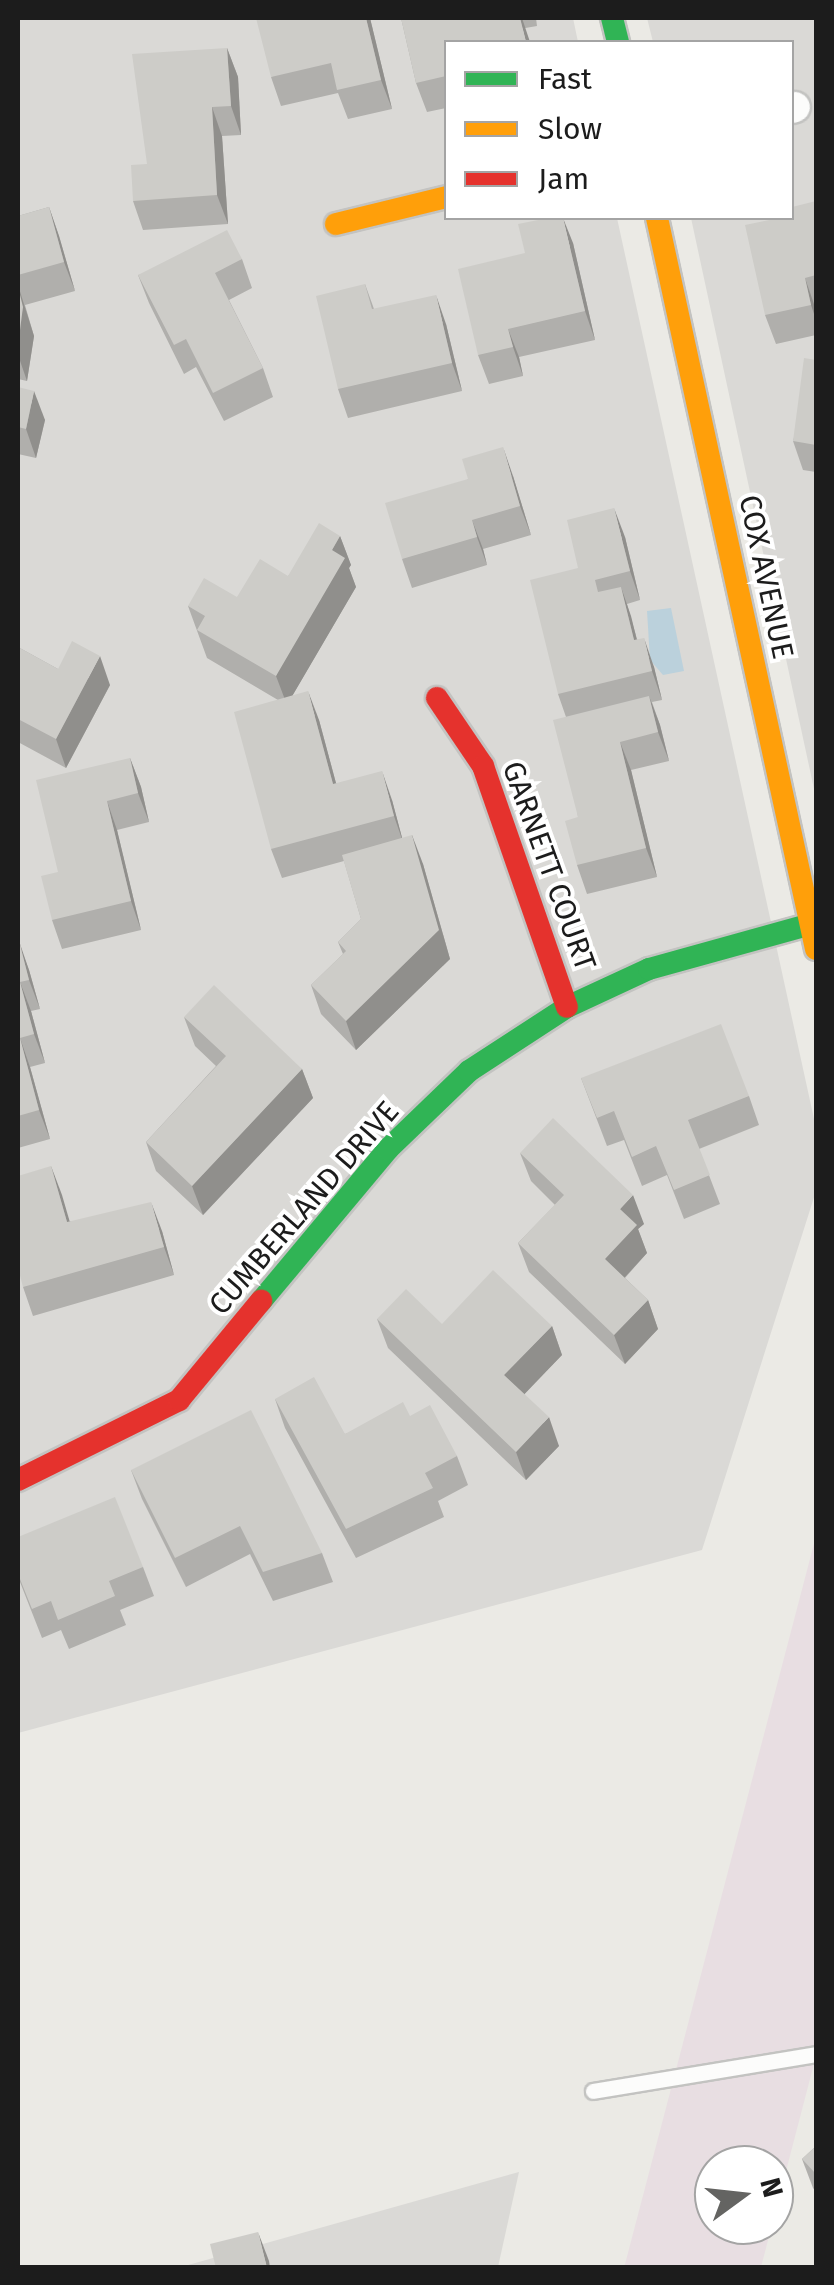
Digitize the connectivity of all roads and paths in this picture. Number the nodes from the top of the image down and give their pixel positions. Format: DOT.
graph roads {
  1 [pos="444,197"];
  2 [pos="656,220"];
  3 [pos="336,224"];
  4 [pos="437,698"];
  5 [pos="810,924"];
  6 [pos="816,950"];
  7 [pos="567,1006"];
  8 [pos="18,1480"];
  9 [pos="816,2054"];
  10 [pos="593,2091"];
  1 -- 3 [label="street"];
  2 -- 5 [label="street, COX AVENUE"];
  4 -- 7 [label="street, GARNETT COURT"];
  5 -- 6 [label="street, COX AVENUE"];
  5 -- 7 [label="street, CUMBERLAND DRIVE"];
  7 -- 8 [label="street, CUMBERLAND DRIVE"];
  9 -- 10 [label="lane"];
}
